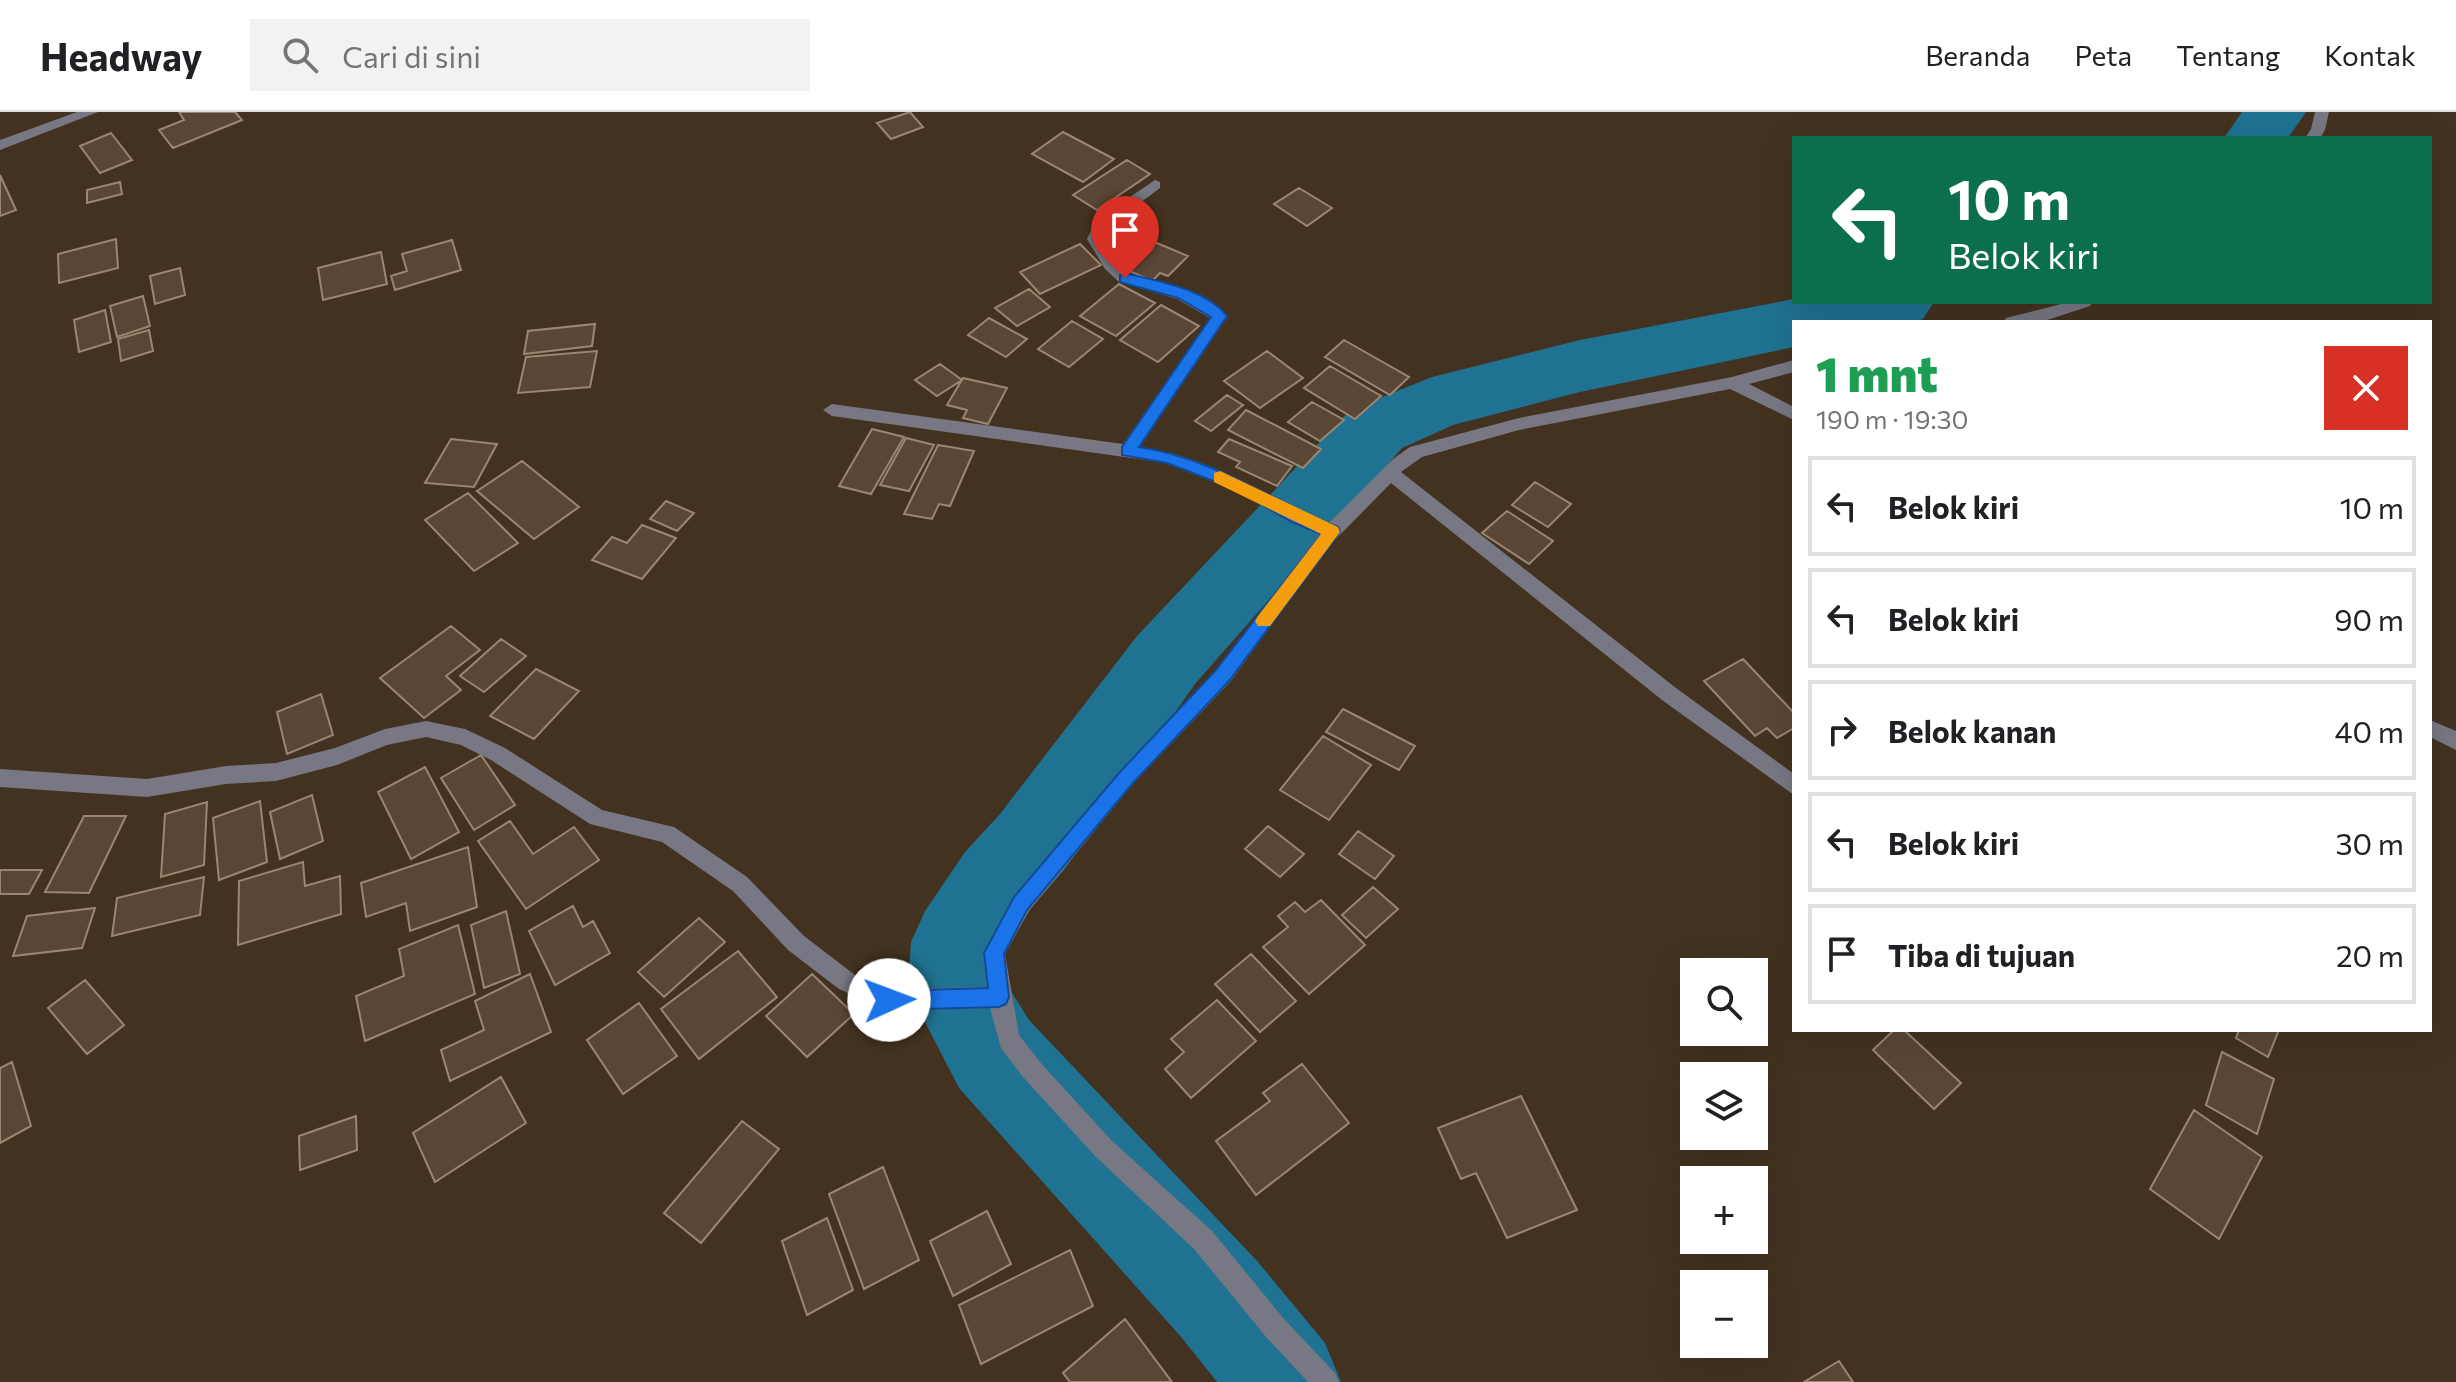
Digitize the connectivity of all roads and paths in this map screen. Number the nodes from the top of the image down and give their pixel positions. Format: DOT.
graph roads {
  1 [pos="91,112"];
  2 [pos="2322,112"];
  3 [pos="2314,136"];
  4 [pos="0,145"];
  5 [pos="1155,185"];
  6 [pos="2079,304"];
  7 [pos="2022,320"];
  8 [pos="1792,367"];
  9 [pos="1732,383"];
  10 [pos="832,410"];
  11 [pos="1792,413"];
  12 [pos="1128,451"];
  13 [pos="1390,473"];
  14 [pos="1332,532"];
  15 [pos="2432,729"];
  16 [pos="2456,741"];
  17 [pos="0,778"];
  18 [pos="1792,785"];
  19 [pos="989,997"];
  20 [pos="1326,1382"];
  1 -- 4 [label="street"];
  2 -- 3 [label="street"];
  5 -- 12 [label="street"];
  6 -- 7 [label="street"];
  8 -- 9 [label="street"];
  9 -- 11 [label="street"];
  9 -- 13 [label="street"];
  10 -- 12 [label="street"];
  12 -- 14 [label="street"];
  13 -- 14 [label="street"];
  13 -- 18 [label="street"];
  14 -- 19 [label="street"];
  15 -- 16 [label="street"];
  17 -- 19 [label="street"];
  19 -- 20 [label="street"];
}
